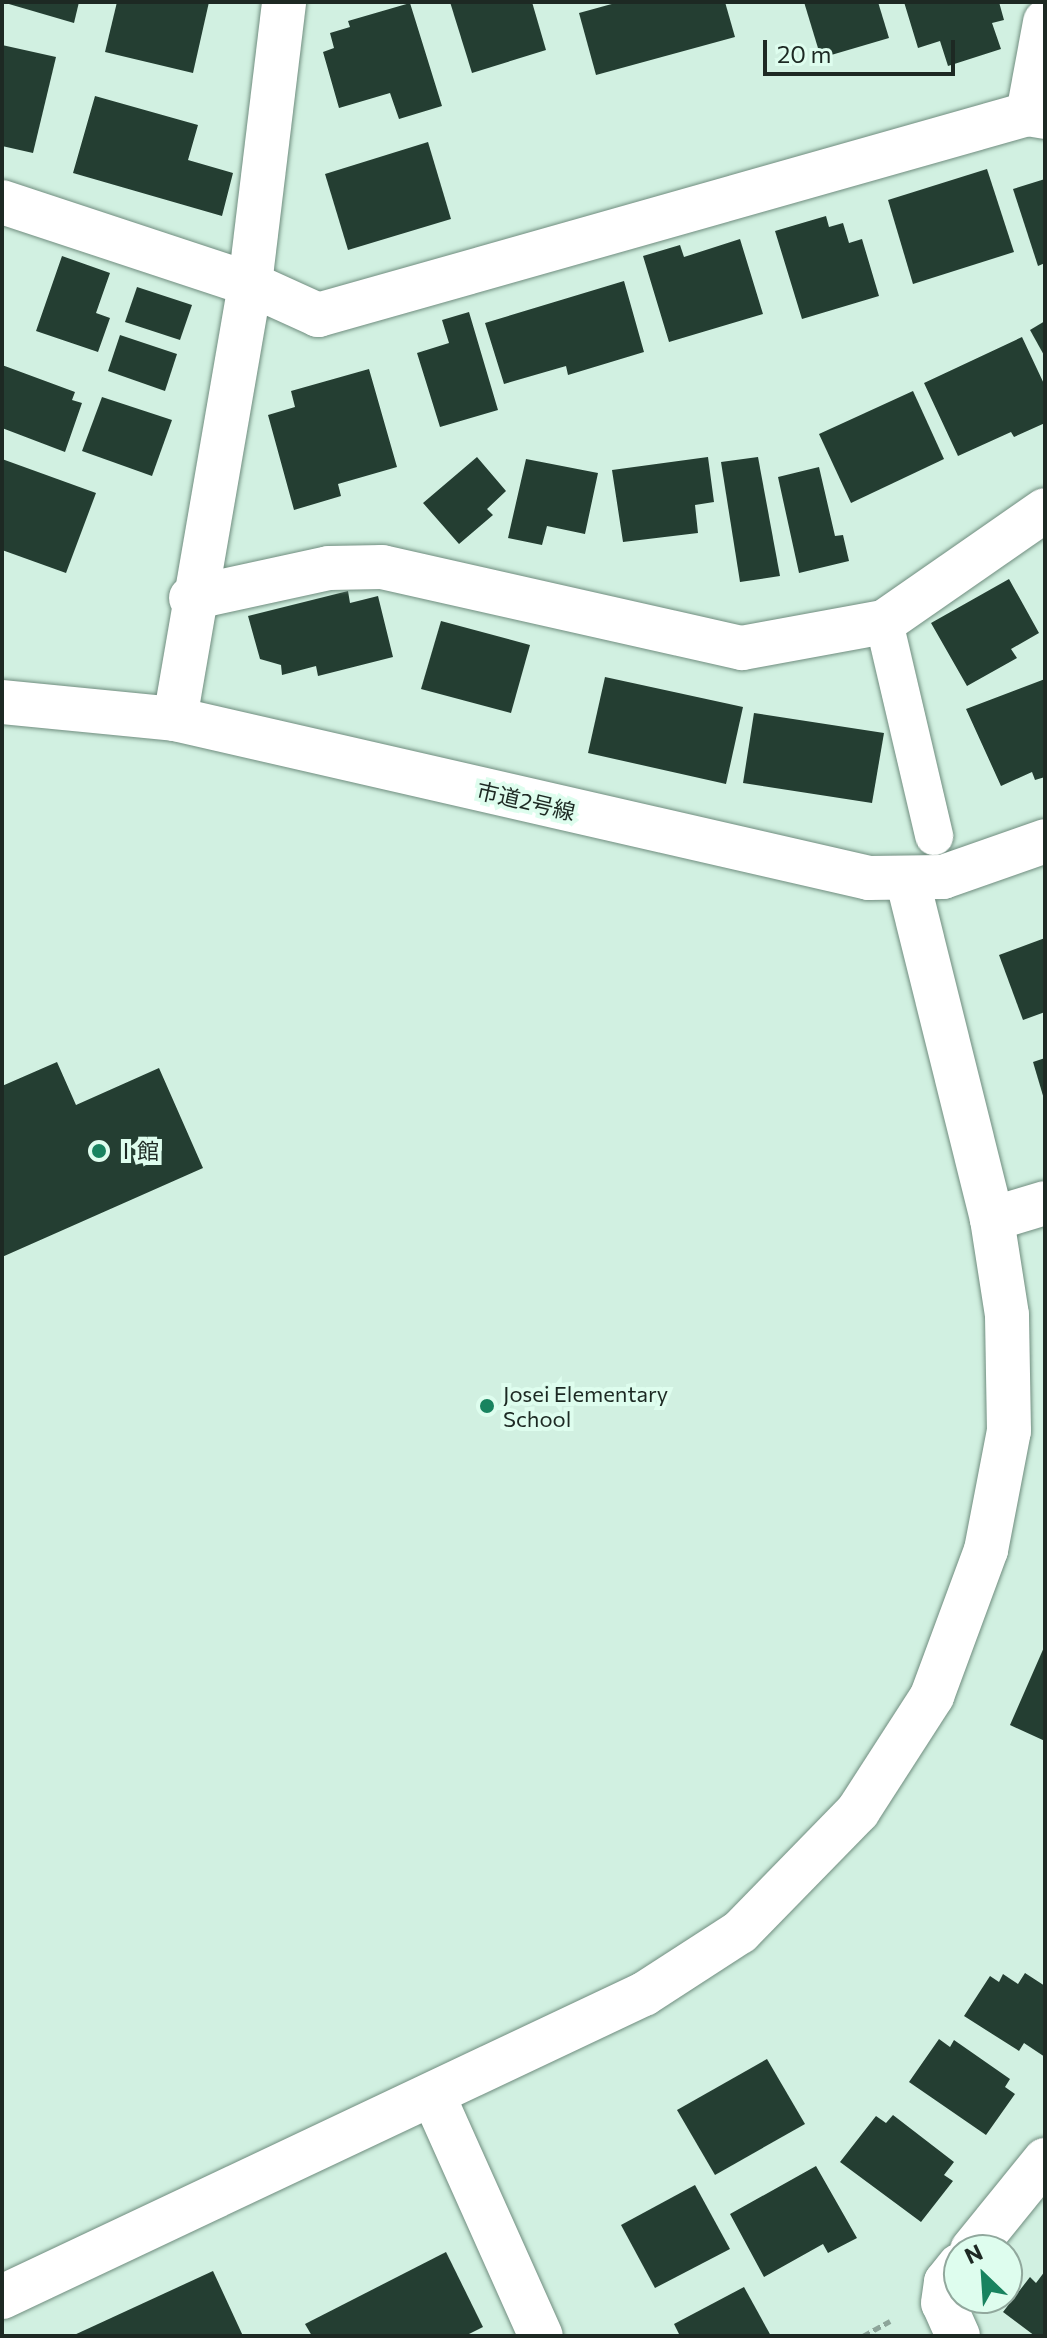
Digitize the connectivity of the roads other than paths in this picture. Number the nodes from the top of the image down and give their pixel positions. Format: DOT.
graph roads {
  1 [pos="286,3"];
  2 [pos="1045,22"];
  3 [pos="1036,115"];
  4 [pos="2,202"];
  5 [pos="250,284"];
  6 [pos="1045,510"];
  7 [pos="191,598"];
  8 [pos="884,622"];
  9 [pos="2,702"];
  10 [pos="175,719"];
  11 [pos="934,836"];
  12 [pos="1045,841"];
  13 [pos="908,881"];
  14 [pos="1045,1203"];
  15 [pos="992,1219"];
  16 [pos="433,2095"];
  17 [pos="1045,2160"];
  18 [pos="985,2234"];
  19 [pos="2,2297"];
  20 [pos="948,2314"];
  21 [pos="541,2336"];
  22 [pos="958,2336"];
  1 -- 5 [label="street"];
  2 -- 3 [label="street"];
  3 -- 5 [label="street"];
  4 -- 5 [label="street"];
  5 -- 7 [label="street"];
  6 -- 8 [label="street"];
  7 -- 8 [label="street"];
  7 -- 10 [label="street"];
  8 -- 11 [label="lane"];
  9 -- 10 [label="street, 市道2号線"];
  10 -- 13 [label="street, 市道2号線"];
  12 -- 13 [label="street, 市道2号線"];
  13 -- 15 [label="street"];
  14 -- 15 [label="street"];
  15 -- 16 [label="street"];
  16 -- 19 [label="street"];
  16 -- 21 [label="street"];
  17 -- 18 [label="street"];
  20 -- 22 [label="street"];
}
